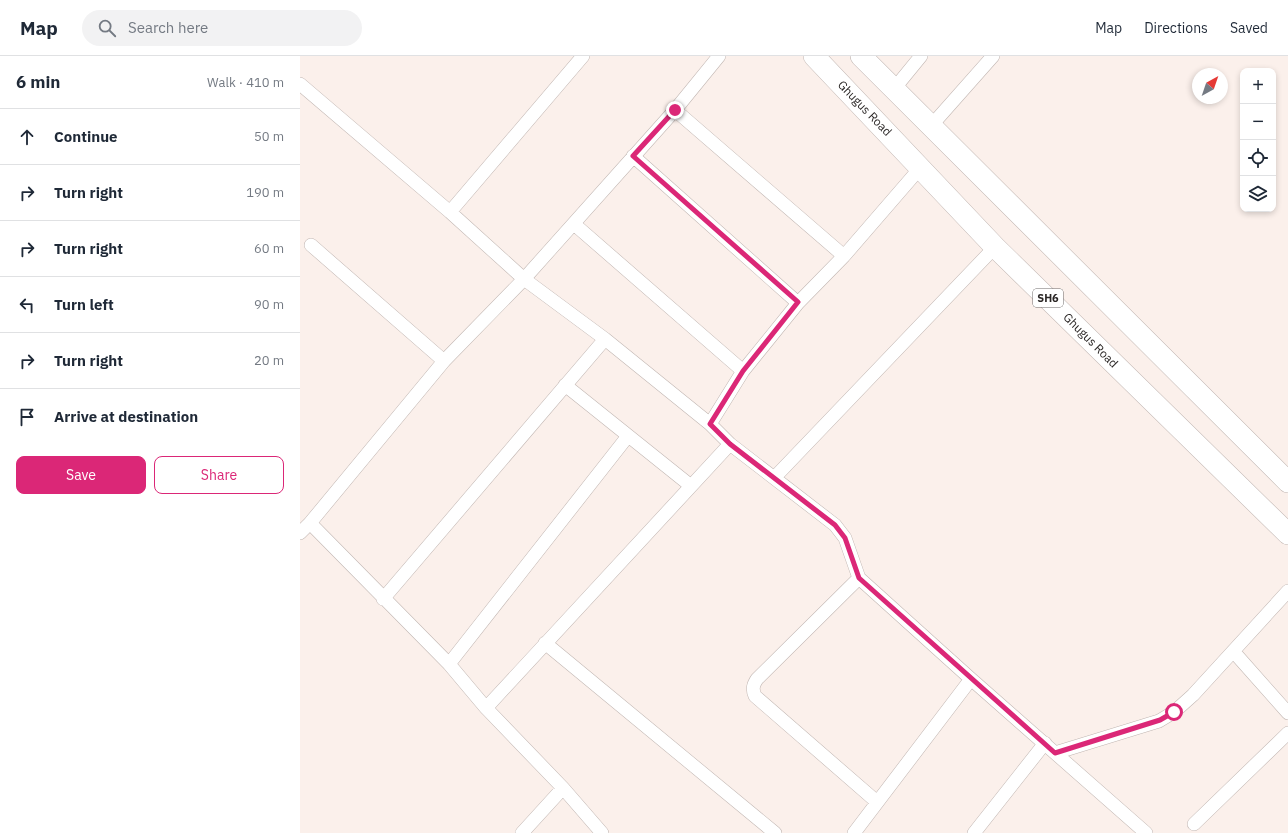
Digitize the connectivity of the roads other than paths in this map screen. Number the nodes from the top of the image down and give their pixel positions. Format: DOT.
graph roads {
  1 [pos="583,56"];
  2 [pos="719,56"];
  3 [pos="814,56"];
  4 [pos="861,56"];
  5 [pos="921,56"];
  6 [pos="993,56"];
  7 [pos="894,89"];
  8 [pos="302,91"];
  9 [pos="675,110"];
  10 [pos="931,126"];
  11 [pos="633,156"];
  12 [pos="921,168"];
  13 [pos="450,212"];
  14 [pos="574,224"];
  15 [pos="312,245"];
  16 [pos="996,247"];
  17 [pos="844,256"];
  18 [pos="524,279"];
  19 [pos="798,302"];
  20 [pos="605,339"];
  21 [pos="444,361"];
  22 [pos="743,371"];
  23 [pos="566,385"];
  24 [pos="710,424"];
  25 [pos="628,436"];
  26 [pos="730,444"];
  27 [pos="775,478"];
  28 [pos="1288,482"];
  29 [pos="690,486"];
  30 [pos="310,523"];
  31 [pos="300,533"];
  32 [pos="1288,534"];
  33 [pos="859,578"];
  34 [pos="1288,591"];
  35 [pos="383,599"];
  36 [pos="546,644"];
  37 [pos="1233,651"];
  38 [pos="449,664"];
  39 [pos="971,679"];
  40 [pos="486,708"];
  41 [pos="1288,713"];
  42 [pos="1288,733"];
  43 [pos="1045,743"];
  44 [pos="1055,753"];
  45 [pos="563,788"];
  46 [pos="877,802"];
  47 [pos="1194,824"];
  48 [pos="522,833"];
  49 [pos="602,833"];
  50 [pos="775,833"];
  51 [pos="854,833"];
  52 [pos="974,833"];
  53 [pos="1146,833"];
  1 -- 13 [label="street"];
  2 -- 9 [label="street"];
  3 -- 12 [label="main road, Ghugus Road / SH6"];
  4 -- 7 [label="main road"];
  5 -- 7 [label="street"];
  6 -- 10 [label="street"];
  7 -- 10 [label="main road"];
  8 -- 13 [label="street"];
  9 -- 11 [label="street"];
  9 -- 17 [label="street"];
  10 -- 28 [label="main road"];
  11 -- 14 [label="street"];
  11 -- 19 [label="street"];
  12 -- 16 [label="main road, Ghugus Road / SH6"];
  12 -- 17 [label="street"];
  13 -- 18 [label="street"];
  14 -- 18 [label="street"];
  14 -- 22 [label="street"];
  15 -- 21 [label="street"];
  16 -- 27 [label="street"];
  16 -- 32 [label="main road, Ghugus Road / SH6"];
  17 -- 19 [label="street"];
  18 -- 20 [label="street"];
  18 -- 21 [label="street"];
  19 -- 22 [label="street"];
  20 -- 23 [label="street"];
  20 -- 24 [label="street"];
  21 -- 30 [label="street"];
  22 -- 24 [label="street"];
  23 -- 25 [label="street"];
  23 -- 35 [label="street"];
  24 -- 26 [label="street"];
  25 -- 29 [label="street"];
  25 -- 38 [label="street"];
  26 -- 27 [label="street"];
  26 -- 29 [label="street"];
  27 -- 33 [label="street"];
  29 -- 36 [label="street"];
  30 -- 31 [label="street"];
  30 -- 35 [label="street"];
  33 -- 39 [label="street"];
  33 -- 46 [label="street"];
  34 -- 37 [label="street"];
  35 -- 38 [label="street"];
  36 -- 40 [label="street"];
  36 -- 50 [label="street"];
  37 -- 41 [label="street"];
  37 -- 44 [label="street"];
  38 -- 40 [label="street"];
  39 -- 43 [label="street"];
  39 -- 46 [label="street"];
  40 -- 45 [label="street"];
  42 -- 47 [label="street"];
  43 -- 44 [label="street"];
  43 -- 52 [label="street"];
  44 -- 53 [label="street"];
  45 -- 48 [label="street"];
  45 -- 49 [label="street"];
  46 -- 51 [label="street"];
}
